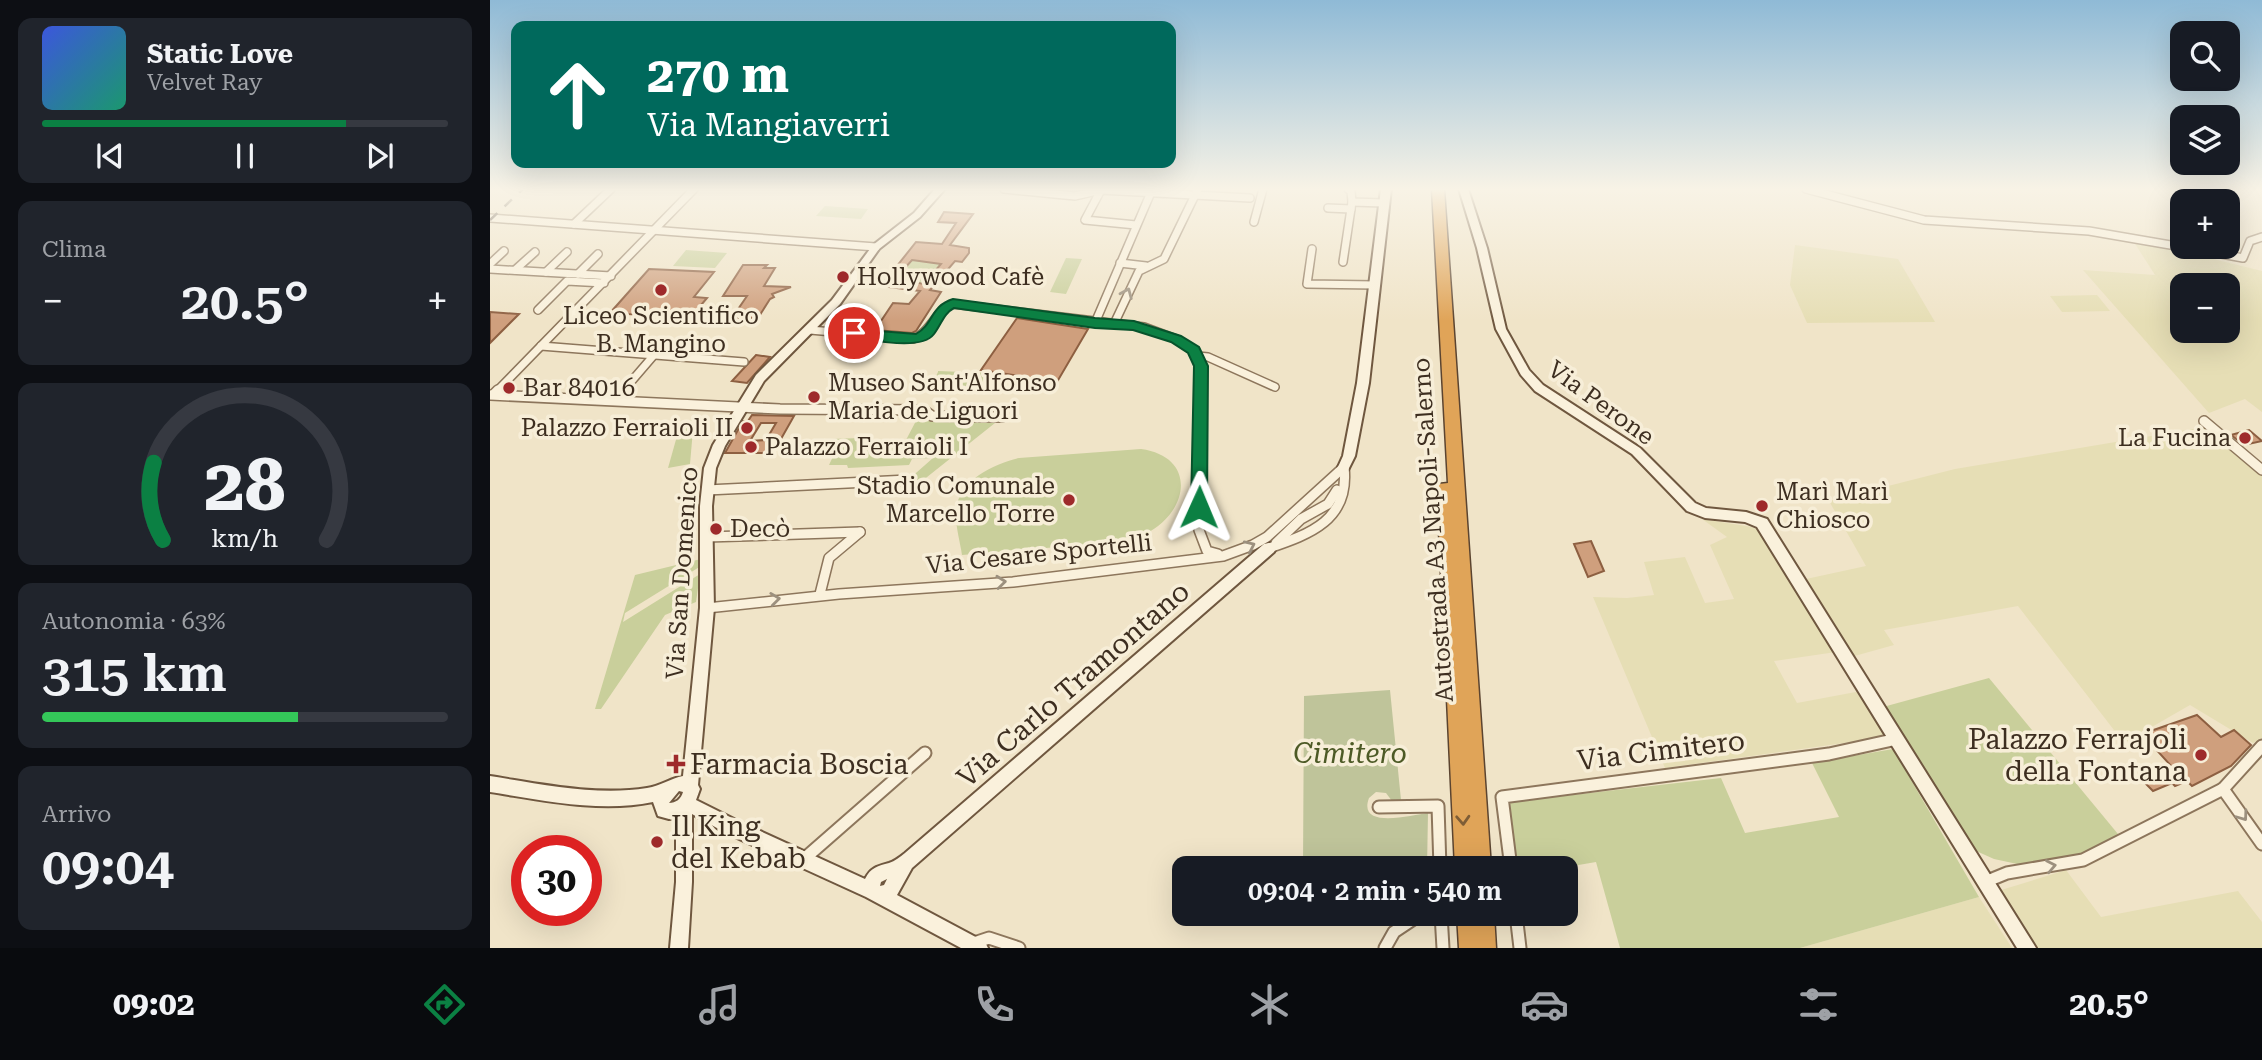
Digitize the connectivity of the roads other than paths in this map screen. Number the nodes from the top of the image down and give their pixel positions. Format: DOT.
graph roads {
  1 [pos="654,233"];
  2 [pos="699,233"];
  3 [pos="894,233"];
  4 [pos="1133,233"];
  5 [pos="1176,233"];
  6 [pos="1348,233"];
  7 [pos="1381,233"];
  8 [pos="1432,233"];
  9 [pos="1441,233"];
  10 [pos="1477,233"];
  11 [pos="2103,233"];
  12 [pos="2262,237"];
  13 [pos="2170,245"];
  14 [pos="876,247"];
  15 [pos="1312,249"];
  16 [pos="504,251"];
  17 [pos="535,251"];
  18 [pos="567,252"];
  19 [pos="597,254"];
  20 [pos="2240,257"];
  21 [pos="1343,262"];
  22 [pos="1120,263"];
  23 [pos="1146,266"];
  24 [pos="490,267"];
  25 [pos="515,270"];
  26 [pos="546,272"];
  27 [pos="578,274"];
  28 [pos="611,276"];
  29 [pos="604,283"];
  30 [pos="1375,285"];
  31 [pos="538,310"];
  32 [pos="570,316"];
  33 [pos="620,320"];
  34 [pos="1095,323"];
  35 [pos="1114,324"];
  36 [pos="810,330"];
  37 [pos="541,346"];
  38 [pos="654,355"];
  39 [pos="1198,356"];
  40 [pos="744,362"];
  41 [pos="1275,387"];
  42 [pos="492,394"];
  43 [pos="616,400"];
  44 [pos="741,407"];
  45 [pos="1002,416"];
  46 [pos="2204,421"];
  47 [pos="1344,467"];
  48 [pos="2262,470"];
  49 [pos="908,480"];
  50 [pos="707,490"];
  51 [pos="1306,501"];
  52 [pos="1312,515"];
  53 [pos="1298,524"];
  54 [pos="1324,526"];
  55 [pos="1313,533"];
  56 [pos="707,537"];
  57 [pos="1269,548"];
  58 [pos="1221,555"];
  59 [pos="820,594"];
  60 [pos="707,608"];
  61 [pos="1897,739"];
  62 [pos="2262,746"];
  63 [pos="925,752"];
  64 [pos="490,784"];
  65 [pos="2223,789"];
  66 [pos="675,797"];
  67 [pos="1379,807"];
  68 [pos="2262,844"];
  69 [pos="1440,856"];
  70 [pos="1465,856"];
  71 [pos="1479,856"];
  72 [pos="1509,856"];
  73 [pos="804,859"];
  74 [pos="1985,882"];
  75 [pos="883,886"];
  76 [pos="1403,926"];
  77 [pos="1442,926"];
  78 [pos="1469,926"];
  79 [pos="1484,926"];
  80 [pos="1517,926"];
  81 [pos="975,946"];
  82 [pos="679,948"];
  83 [pos="1019,948"];
  84 [pos="1385,948"];
  85 [pos="1443,948"];
  86 [pos="1470,948"];
  87 [pos="1485,948"];
  88 [pos="1520,948"];
  89 [pos="2027,948"];
  1 -- 28 [label="street"];
  2 -- 14 [label="street"];
  3 -- 14 [label="street, Via San Domenico"];
  4 -- 22 [label="street"];
  5 -- 23 [label="street"];
  6 -- 21 [label="street"];
  7 -- 30 [label="street, Via Carlo Tramontano"];
  8 -- 70 [label="highway, Autostrada A3 Napoli-Salerno, one-way"];
  9 -- 71 [label="highway, Autostrada A3 Napoli-Salerno"];
  10 -- 61 [label="street, Via Perone"];
  11 -- 13 [label="street"];
  12 -- 20 [label="street"];
  14 -- 36 [label="street, Via San Domenico"];
  15 -- 30 [label="street"];
  16 -- 24 [label="street"];
  17 -- 25 [label="street"];
  18 -- 26 [label="street"];
  19 -- 27 [label="street"];
  22 -- 23 [label="street"];
  22 -- 34 [label="street"];
  35 -- 23 [label="street, one-way"];
  24 -- 25 [label="street"];
  25 -- 26 [label="street"];
  26 -- 27 [label="street"];
  27 -- 28 [label="street"];
  28 -- 29 [label="street"];
  29 -- 31 [label="street"];
  29 -- 32 [label="street"];
  30 -- 47 [label="street, Via Carlo Tramontano"];
  32 -- 33 [label="street"];
  32 -- 37 [label="street"];
  34 -- 35 [label="street"];
  34 -- 36 [label="street"];
  35 -- 39 [label="street"];
  36 -- 44 [label="street, Via San Domenico"];
  37 -- 38 [label="street"];
  37 -- 42 [label="street"];
  38 -- 40 [label="street"];
  38 -- 43 [label="street"];
  39 -- 41 [label="street"];
  39 -- 58 [label="street"];
  42 -- 43 [label="street"];
  43 -- 44 [label="street"];
  44 -- 45 [label="street"];
  44 -- 50 [label="street, Via San Domenico"];
  46 -- 48 [label="street"];
  47 -- 51 [label="street, Via Cesare Sportelli"];
  47 -- 52 [label="street, Via Carlo Tramontano"];
  47 -- 54 [label="street, Via Carlo Tramontano"];
  49 -- 50 [label="street"];
  50 -- 56 [label="street, Via San Domenico"];
  51 -- 52 [label="street"];
  58 -- 51 [label="street, Via Cesare Sportelli, one-way"];
  52 -- 53 [label="street, Via Carlo Tramontano"];
  52 -- 54 [label="street"];
  53 -- 55 [label="street"];
  53 -- 57 [label="street, Via Carlo Tramontano"];
  54 -- 55 [label="street, Via Carlo Tramontano"];
  55 -- 57 [label="street, Via Carlo Tramontano"];
  56 -- 59 [label="street"];
  56 -- 60 [label="street, Via San Domenico"];
  57 -- 75 [label="street, Via Carlo Tramontano"];
  59 -- 58 [label="street, Via Cesare Sportelli, one-way"];
  60 -- 59 [label="street, Via Cesare Sportelli, one-way"];
  60 -- 66 [label="street, Via San Domenico"];
  61 -- 72 [label="street, Via Cimitero"];
  61 -- 74 [label="street"];
  62 -- 65 [label="street"];
  63 -- 73 [label="street"];
  64 -- 66 [label="street"];
  65 -- 68 [label="street, one-way"];
  74 -- 65 [label="street, one-way"];
  66 -- 73 [label="street"];
  66 -- 82 [label="street, Via San Domenico"];
  67 -- 69 [label="street"];
  73 -- 75 [label="street"];
  74 -- 89 [label="street"];
  75 -- 81 [label="street"];
  76 -- 84 [label="street"];
  77 -- 85 [label="street"];
  78 -- 86 [label="highway"];
  79 -- 87 [label="highway"];
  80 -- 88 [label="street"];
  81 -- 83 [label="street"];
}
